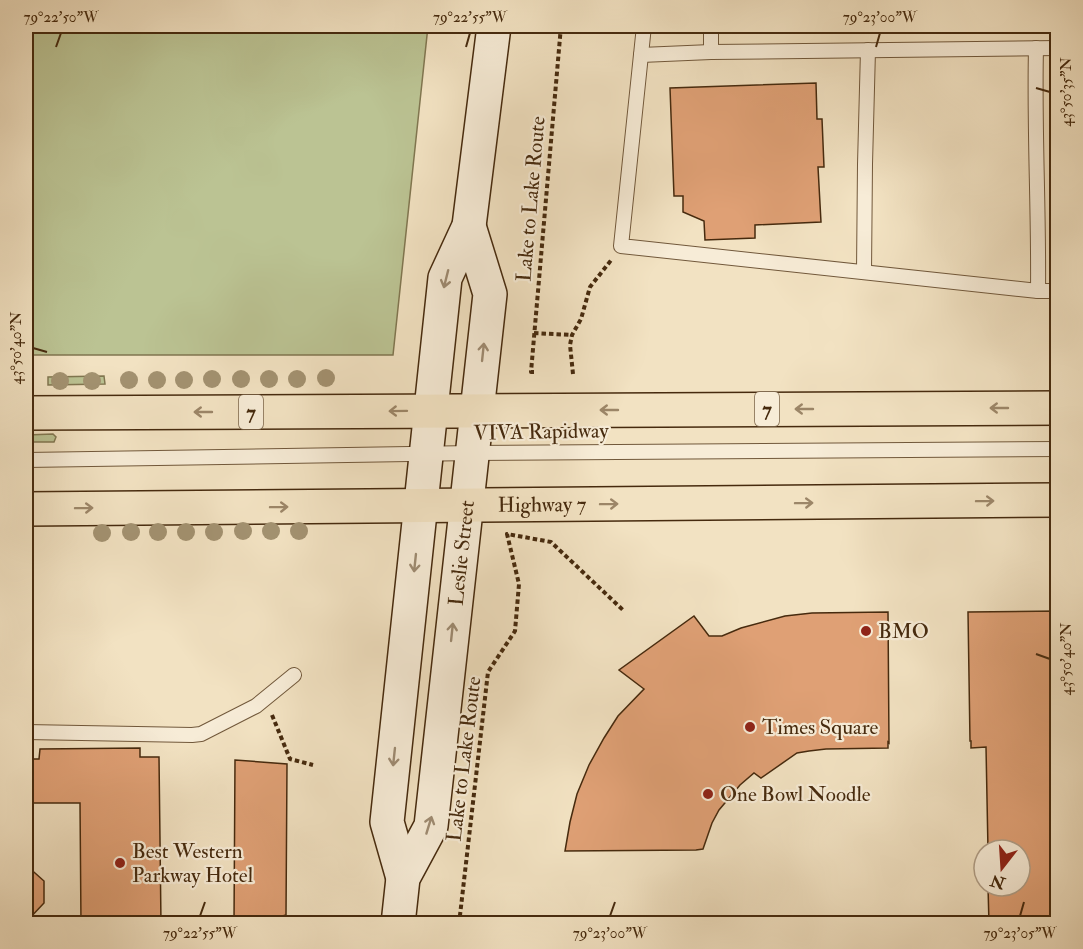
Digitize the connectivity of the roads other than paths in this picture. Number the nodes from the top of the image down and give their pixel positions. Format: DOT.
graph roads {
  1 [pos="494,26"];
  2 [pos="644,26"];
  3 [pos="711,26"];
  4 [pos="1036,48"];
  5 [pos="1058,48"];
  6 [pos="868,50"];
  7 [pos="711,52"];
  8 [pos="641,55"];
  9 [pos="469,226"];
  10 [pos="864,272"];
  11 [pos="1038,291"];
  12 [pos="1058,291"];
  13 [pos="1058,408"];
  14 [pos="430,411"];
  15 [pos="477,411"];
  16 [pos="26,413"];
  17 [pos="1058,449"];
  18 [pos="472,453"];
  19 [pos="426,454"];
  20 [pos="26,460"];
  21 [pos="1058,500"];
  22 [pos="421,505"];
  23 [pos="466,505"];
  24 [pos="26,509"];
  25 [pos="294,675"];
  26 [pos="26,732"];
  27 [pos="403,878"];
  28 [pos="398,924"];
  1 -- 9 [label="main road, Leslie Street"];
  2 -- 8 [label="lane"];
  3 -- 7 [label="lane"];
  4 -- 5 [label="lane"];
  4 -- 6 [label="lane"];
  4 -- 11 [label="lane"];
  6 -- 7 [label="lane"];
  6 -- 10 [label="lane"];
  7 -- 8 [label="lane"];
  8 -- 10 [label="lane"];
  9 -- 14 [label="main road, Leslie Street, one-way"];
  15 -- 9 [label="main road, Leslie Street, one-way"];
  10 -- 11 [label="lane"];
  11 -- 12 [label="lane"];
  13 -- 15 [label="main road, 7, one-way"];
  14 -- 15 [label="main road, 7"];
  14 -- 16 [label="main road, 7, one-way"];
  14 -- 19 [label="main road, Leslie Street"];
  15 -- 18 [label="main road, Leslie Street"];
  17 -- 18 [label="lane, VIVA Rapidway"];
  18 -- 19 [label="lane, VIVA Rapidway"];
  18 -- 23 [label="main road, Leslie Street"];
  19 -- 20 [label="lane, VIVA Rapidway"];
  19 -- 22 [label="main road, Leslie Street"];
  23 -- 21 [label="main road, Highway 7, one-way"];
  22 -- 23 [label="main road, Highway 7"];
  24 -- 22 [label="main road, Highway 7, one-way"];
  22 -- 27 [label="main road, Leslie Street, one-way"];
  27 -- 23 [label="main road, Leslie Street, one-way"];
  25 -- 26 [label="lane"];
  27 -- 28 [label="main road, Leslie Street"];
}
